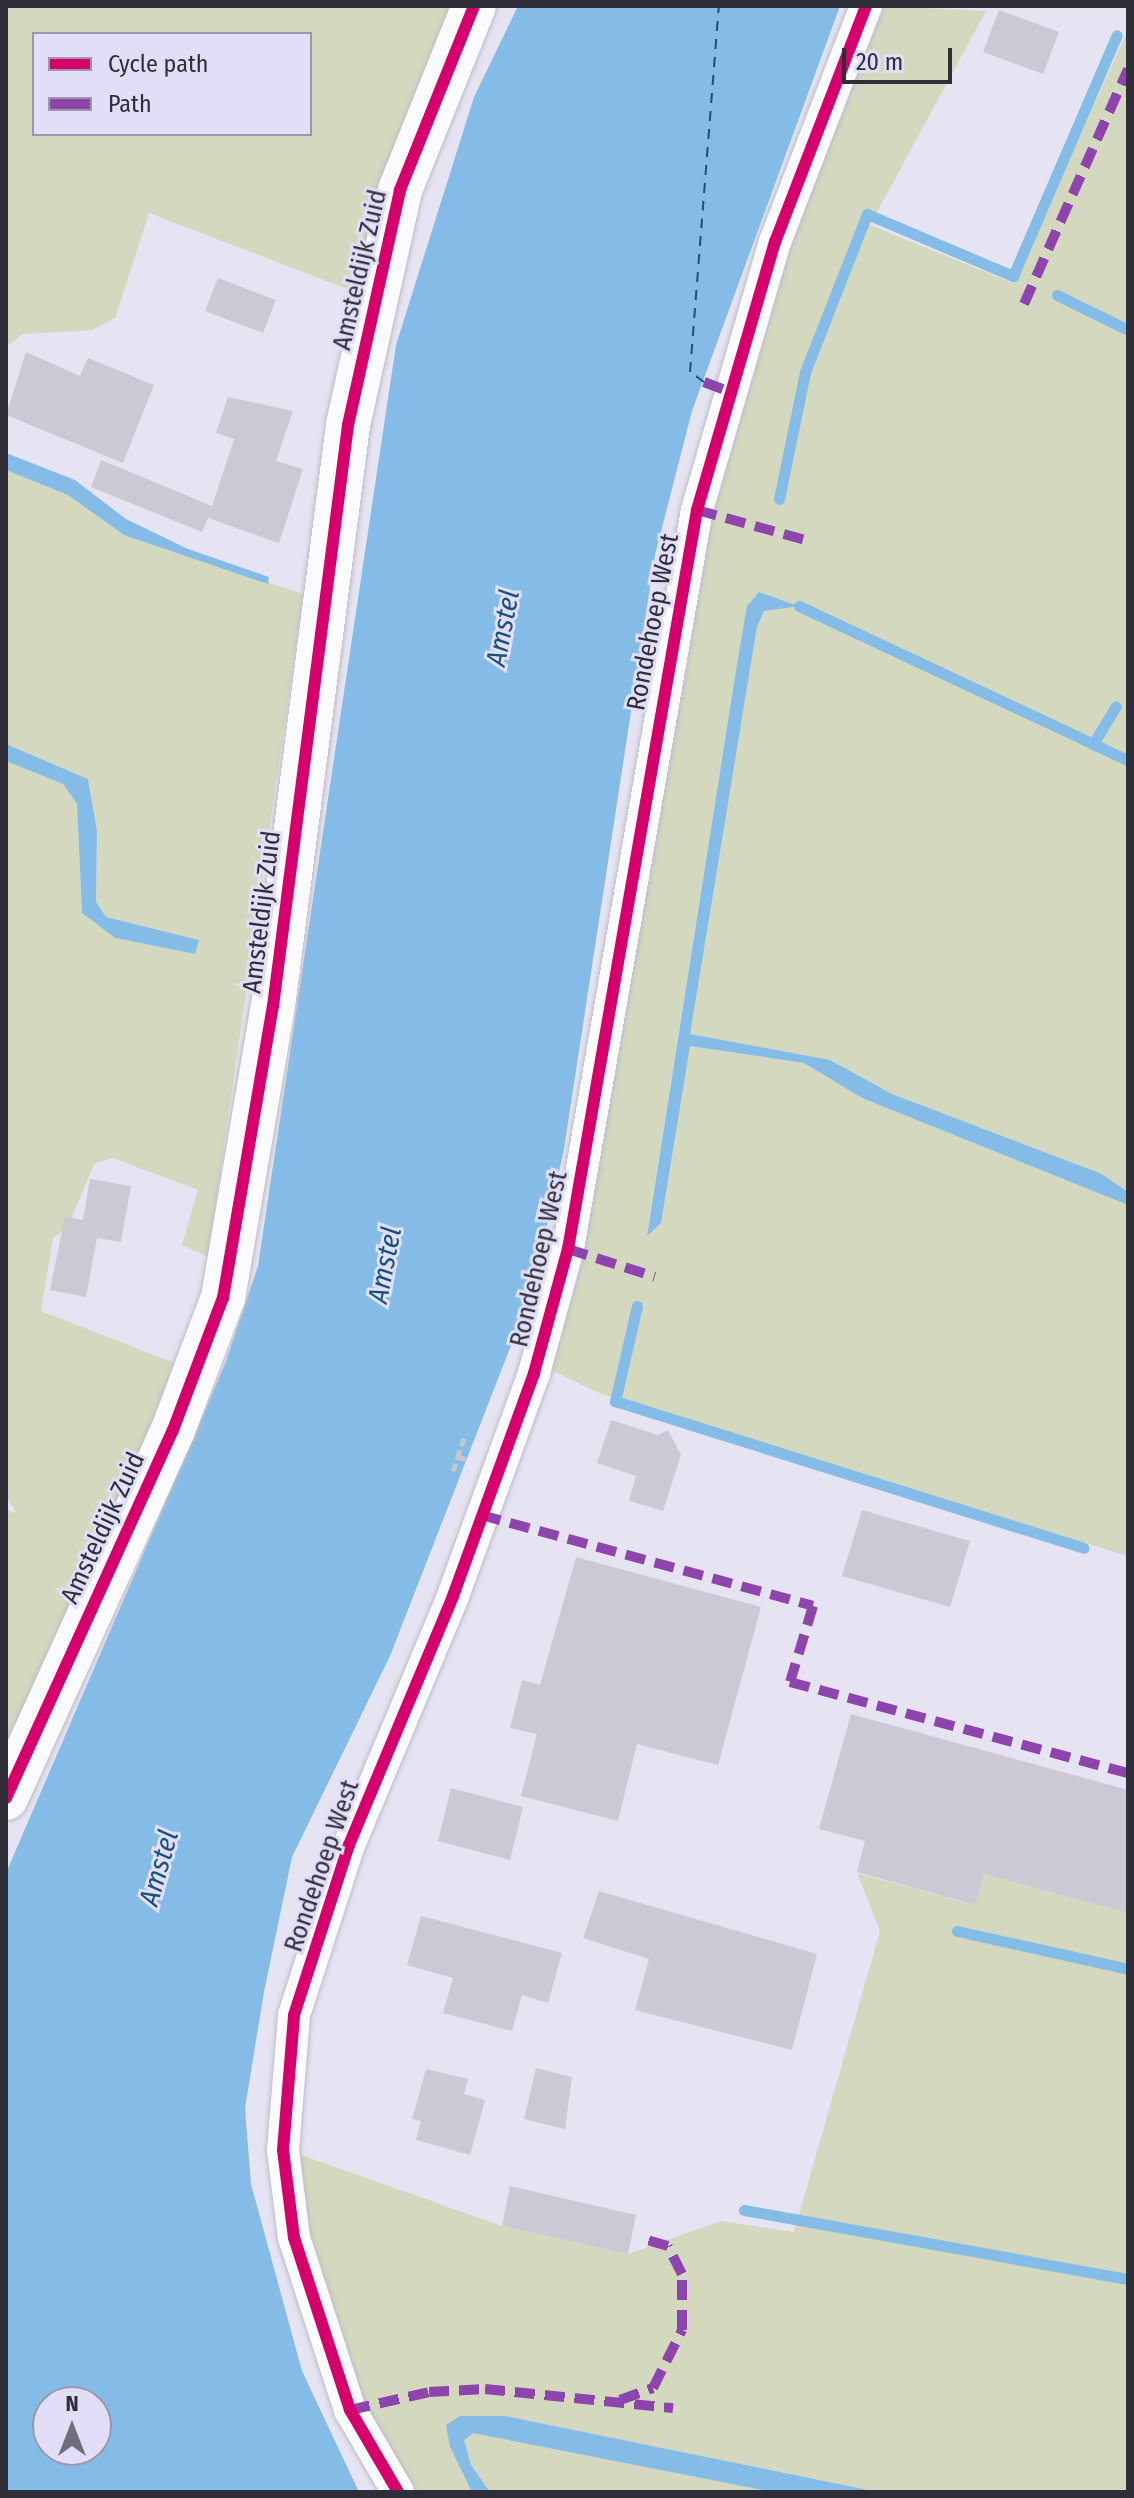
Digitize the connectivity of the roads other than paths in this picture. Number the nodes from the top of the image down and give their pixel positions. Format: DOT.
graph roads {
  1 [pos="474,6"];
  2 [pos="866,6"];
  3 [pos="6,1798"];
  4 [pos="398,2492"];
  1 -- 3 [label="street, Amsteldijk Zuid"];
  2 -- 4 [label="street, Rondehoep West"];
}
